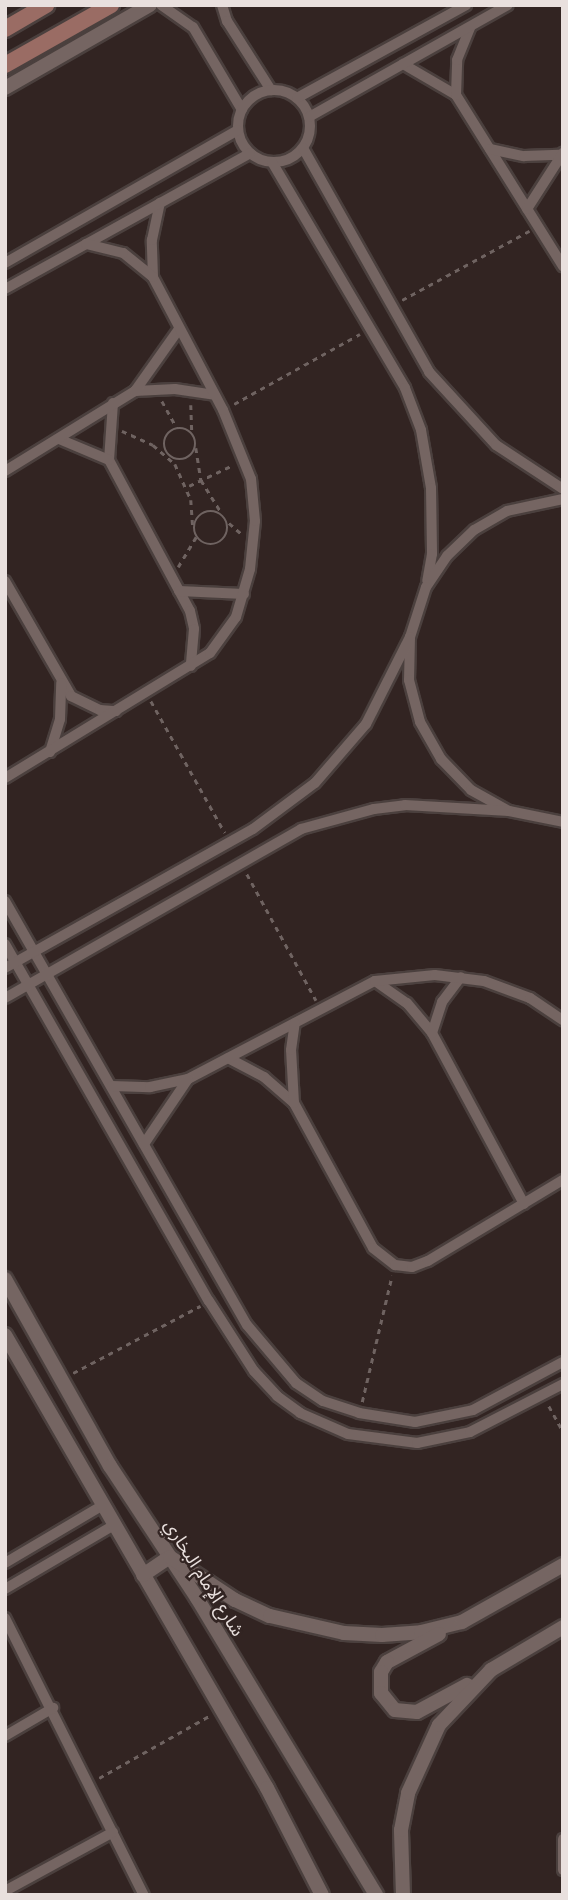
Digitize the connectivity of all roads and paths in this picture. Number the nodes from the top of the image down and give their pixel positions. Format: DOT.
graph roads {
  1 [pos="46,5"];
  2 [pos="111,5"];
  3 [pos="150,5"];
  4 [pos="161,5"];
  5 [pos="222,5"];
  6 [pos="466,5"];
  7 [pos="508,5"];
  8 [pos="471,26"];
  9 [pos="5,29"];
  10 [pos="403,64"];
  11 [pos="5,65"];
  12 [pos="5,88"];
  13 [pos="271,90"];
  14 [pos="456,95"];
  15 [pos="297,98"];
  16 [pos="242,110"];
  17 [pos="309,117"];
  18 [pos="238,130"];
  19 [pos="303,148"];
  20 [pos="490,149"];
  21 [pos="250,153"];
  22 [pos="561,154"];
  23 [pos="272,162"];
  24 [pos="160,203"];
  25 [pos="527,209"];
  26 [pos="538,226"];
  27 [pos="86,244"];
  28 [pos="5,264"];
  29 [pos="563,266"];
  30 [pos="153,277"];
  31 [pos="5,289"];
  32 [pos="390,306"];
  33 [pos="179,328"];
  34 [pos="372,328"];
  35 [pos="155,389"];
  36 [pos="135,391"];
  37 [pos="196,392"];
  38 [pos="215,396"];
  39 [pos="113,403"];
  40 [pos="223,410"];
  41 [pos="177,428"];
  42 [pos="108,430"];
  43 [pos="192,434"];
  44 [pos="58,439"];
  45 [pos="196,445"];
  46 [pos="167,454"];
  47 [pos="246,459"];
  48 [pos="109,460"];
  49 [pos="5,471"];
  50 [pos="201,480"];
  51 [pos="187,487"];
  52 [pos="563,489"];
  53 [pos="563,499"];
  54 [pos="224,515"];
  55 [pos="227,520"];
  56 [pos="193,526"];
  57 [pos="196,537"];
  58 [pos="254,542"];
  59 [pos="172,574"];
  60 [pos="5,581"];
  61 [pos="426,587"];
  62 [pos="179,590"];
  63 [pos="244,594"];
  64 [pos="410,637"];
  65 [pos="191,666"];
  66 [pos="61,683"];
  67 [pos="146,693"];
  68 [pos="116,711"];
  69 [pos="50,751"];
  70 [pos="5,778"];
  71 [pos="509,811"];
  72 [pos="563,822"];
  73 [pos="230,842"];
  74 [pos="241,862"];
  75 [pos="5,901"];
  76 [pos="5,944"];
  77 [pos="35,951"];
  78 [pos="10,965"];
  79 [pos="47,974"];
  80 [pos="461,977"];
  81 [pos="375,981"];
  82 [pos="29,984"];
  83 [pos="5,998"];
  84 [pos="321,1010"];
  85 [pos="563,1020"];
  86 [pos="295,1023"];
  87 [pos="432,1033"];
  88 [pos="228,1058"];
  89 [pos="188,1079"];
  90 [pos="112,1086"];
  91 [pos="294,1103"];
  92 [pos="144,1144"];
  93 [pos="563,1180"];
  94 [pos="524,1205"];
  95 [pos="395,1265"];
  96 [pos="5,1279"];
  97 [pos="209,1301"];
  98 [pos="5,1335"];
  99 [pos="563,1362"];
  100 [pos="62,1379"];
  101 [pos="563,1384"];
  102 [pos="543,1395"];
  103 [pos="359,1413"];
  104 [pos="563,1430"];
  105 [pos="103,1505"];
  106 [pos="114,1525"];
  107 [pos="170,1557"];
  108 [pos="5,1563"];
  109 [pos="563,1565"];
  110 [pos="143,1575"];
  111 [pos="5,1589"];
  112 [pos="5,1618"];
  113 [pos="462,1622"];
  114 [pos="563,1627"];
  115 [pos="491,1670"];
  116 [pos="53,1707"];
  117 [pos="221,1710"];
  118 [pos="5,1736"];
  119 [pos="90,1783"];
  120 [pos="113,1832"];
  121 [pos="563,1839"];
  122 [pos="563,1870"];
  123 [pos="5,1891"];
  124 [pos="144,1895"];
  125 [pos="323,1895"];
  126 [pos="376,1895"];
  127 [pos="403,1895"];
  1 -- 9 [label="main road"];
  2 -- 11 [label="main road"];
  3 -- 12 [label="street"];
  4 -- 16 [label="street"];
  5 -- 13 [label="street"];
  6 -- 15 [label="street"];
  7 -- 8 [label="street"];
  8 -- 10 [label="street"];
  8 -- 14 [label="street"];
  10 -- 14 [label="street"];
  10 -- 17 [label="street"];
  13 -- 15 [label="street"];
  13 -- 16 [label="street"];
  14 -- 20 [label="street"];
  15 -- 17 [label="street"];
  16 -- 18 [label="street"];
  17 -- 19 [label="street"];
  18 -- 21 [label="street"];
  18 -- 28 [label="street"];
  19 -- 23 [label="street"];
  19 -- 32 [label="street"];
  20 -- 22 [label="street"];
  20 -- 25 [label="street"];
  21 -- 23 [label="street"];
  21 -- 24 [label="street"];
  22 -- 25 [label="street"];
  23 -- 34 [label="street"];
  24 -- 27 [label="street"];
  24 -- 30 [label="street"];
  25 -- 26 [label="street"];
  26 -- 29 [label="street"];
  26 -- 32 [label="path"];
  27 -- 30 [label="street"];
  27 -- 31 [label="street"];
  30 -- 33 [label="street"];
  32 -- 52 [label="street"];
  33 -- 36 [label="street"];
  33 -- 38 [label="street"];
  34 -- 40 [label="path"];
  34 -- 61 [label="street"];
  35 -- 36 [label="street"];
  35 -- 37 [label="street"];
  35 -- 41 [label="path"];
  36 -- 39 [label="street"];
  37 -- 38 [label="street"];
  37 -- 43 [label="path"];
  38 -- 40 [label="street"];
  39 -- 42 [label="street"];
  39 -- 44 [label="street"];
  40 -- 47 [label="street"];
  41 -- 43 [label="path"];
  41 -- 46 [label="path"];
  42 -- 46 [label="path"];
  42 -- 48 [label="street"];
  43 -- 45 [label="path"];
  44 -- 48 [label="street"];
  44 -- 49 [label="street"];
  45 -- 46 [label="path"];
  45 -- 50 [label="path"];
  46 -- 51 [label="path"];
  47 -- 50 [label="path"];
  47 -- 58 [label="street"];
  48 -- 59 [label="street"];
  50 -- 51 [label="path"];
  50 -- 54 [label="path"];
  51 -- 56 [label="path"];
  53 -- 61 [label="street"];
  54 -- 55 [label="path"];
  54 -- 56 [label="path"];
  55 -- 57 [label="path"];
  55 -- 58 [label="path"];
  56 -- 57 [label="path"];
  57 -- 59 [label="path"];
  58 -- 63 [label="street"];
  59 -- 62 [label="street"];
  60 -- 66 [label="street"];
  61 -- 64 [label="street"];
  62 -- 63 [label="street"];
  62 -- 65 [label="street"];
  63 -- 65 [label="street"];
  64 -- 71 [label="street"];
  64 -- 73 [label="street"];
  65 -- 67 [label="street"];
  66 -- 68 [label="street"];
  66 -- 69 [label="street"];
  67 -- 68 [label="street"];
  67 -- 73 [label="path"];
  68 -- 69 [label="street"];
  69 -- 70 [label="street"];
  71 -- 72 [label="street"];
  71 -- 74 [label="street"];
  73 -- 77 [label="street"];
  74 -- 79 [label="street"];
  74 -- 84 [label="path"];
  75 -- 77 [label="street"];
  76 -- 78 [label="street"];
  77 -- 78 [label="street"];
  77 -- 79 [label="street"];
  78 -- 82 [label="street"];
  79 -- 82 [label="street"];
  79 -- 90 [label="street"];
  80 -- 81 [label="street"];
  80 -- 85 [label="street"];
  80 -- 87 [label="street"];
  81 -- 84 [label="street"];
  81 -- 87 [label="street"];
  82 -- 83 [label="street"];
  82 -- 97 [label="street"];
  84 -- 86 [label="street"];
  86 -- 88 [label="street"];
  86 -- 91 [label="street"];
  87 -- 94 [label="street"];
  88 -- 89 [label="street"];
  88 -- 91 [label="street"];
  89 -- 90 [label="street"];
  89 -- 92 [label="street"];
  90 -- 92 [label="street"];
  91 -- 95 [label="street"];
  92 -- 103 [label="street"];
  93 -- 94 [label="street"];
  94 -- 95 [label="street"];
  95 -- 103 [label="path"];
  96 -- 100 [label="street, شارع الإمام البخاري"];
  97 -- 100 [label="path"];
  97 -- 102 [label="street"];
  98 -- 105 [label="street"];
  99 -- 103 [label="street"];
  100 -- 107 [label="street, شارع الإمام البخاري"];
  101 -- 102 [label="street"];
  102 -- 104 [label="path"];
  105 -- 106 [label="street"];
  105 -- 108 [label="street"];
  106 -- 110 [label="street"];
  106 -- 111 [label="street"];
  107 -- 110 [label="street"];
  107 -- 113 [label="street"];
  107 -- 126 [label="street, شارع الإمام البخاري"];
  109 -- 113 [label="street"];
  110 -- 117 [label="street"];
  112 -- 116 [label="street"];
  113 -- 115 [label="street"];
  114 -- 115 [label="street"];
  115 -- 127 [label="street"];
  116 -- 118 [label="street"];
  116 -- 119 [label="street"];
  117 -- 119 [label="path"];
  117 -- 125 [label="street"];
  119 -- 120 [label="street"];
  120 -- 123 [label="street"];
  120 -- 124 [label="street"];
  121 -- 122 [label="street"];
}
